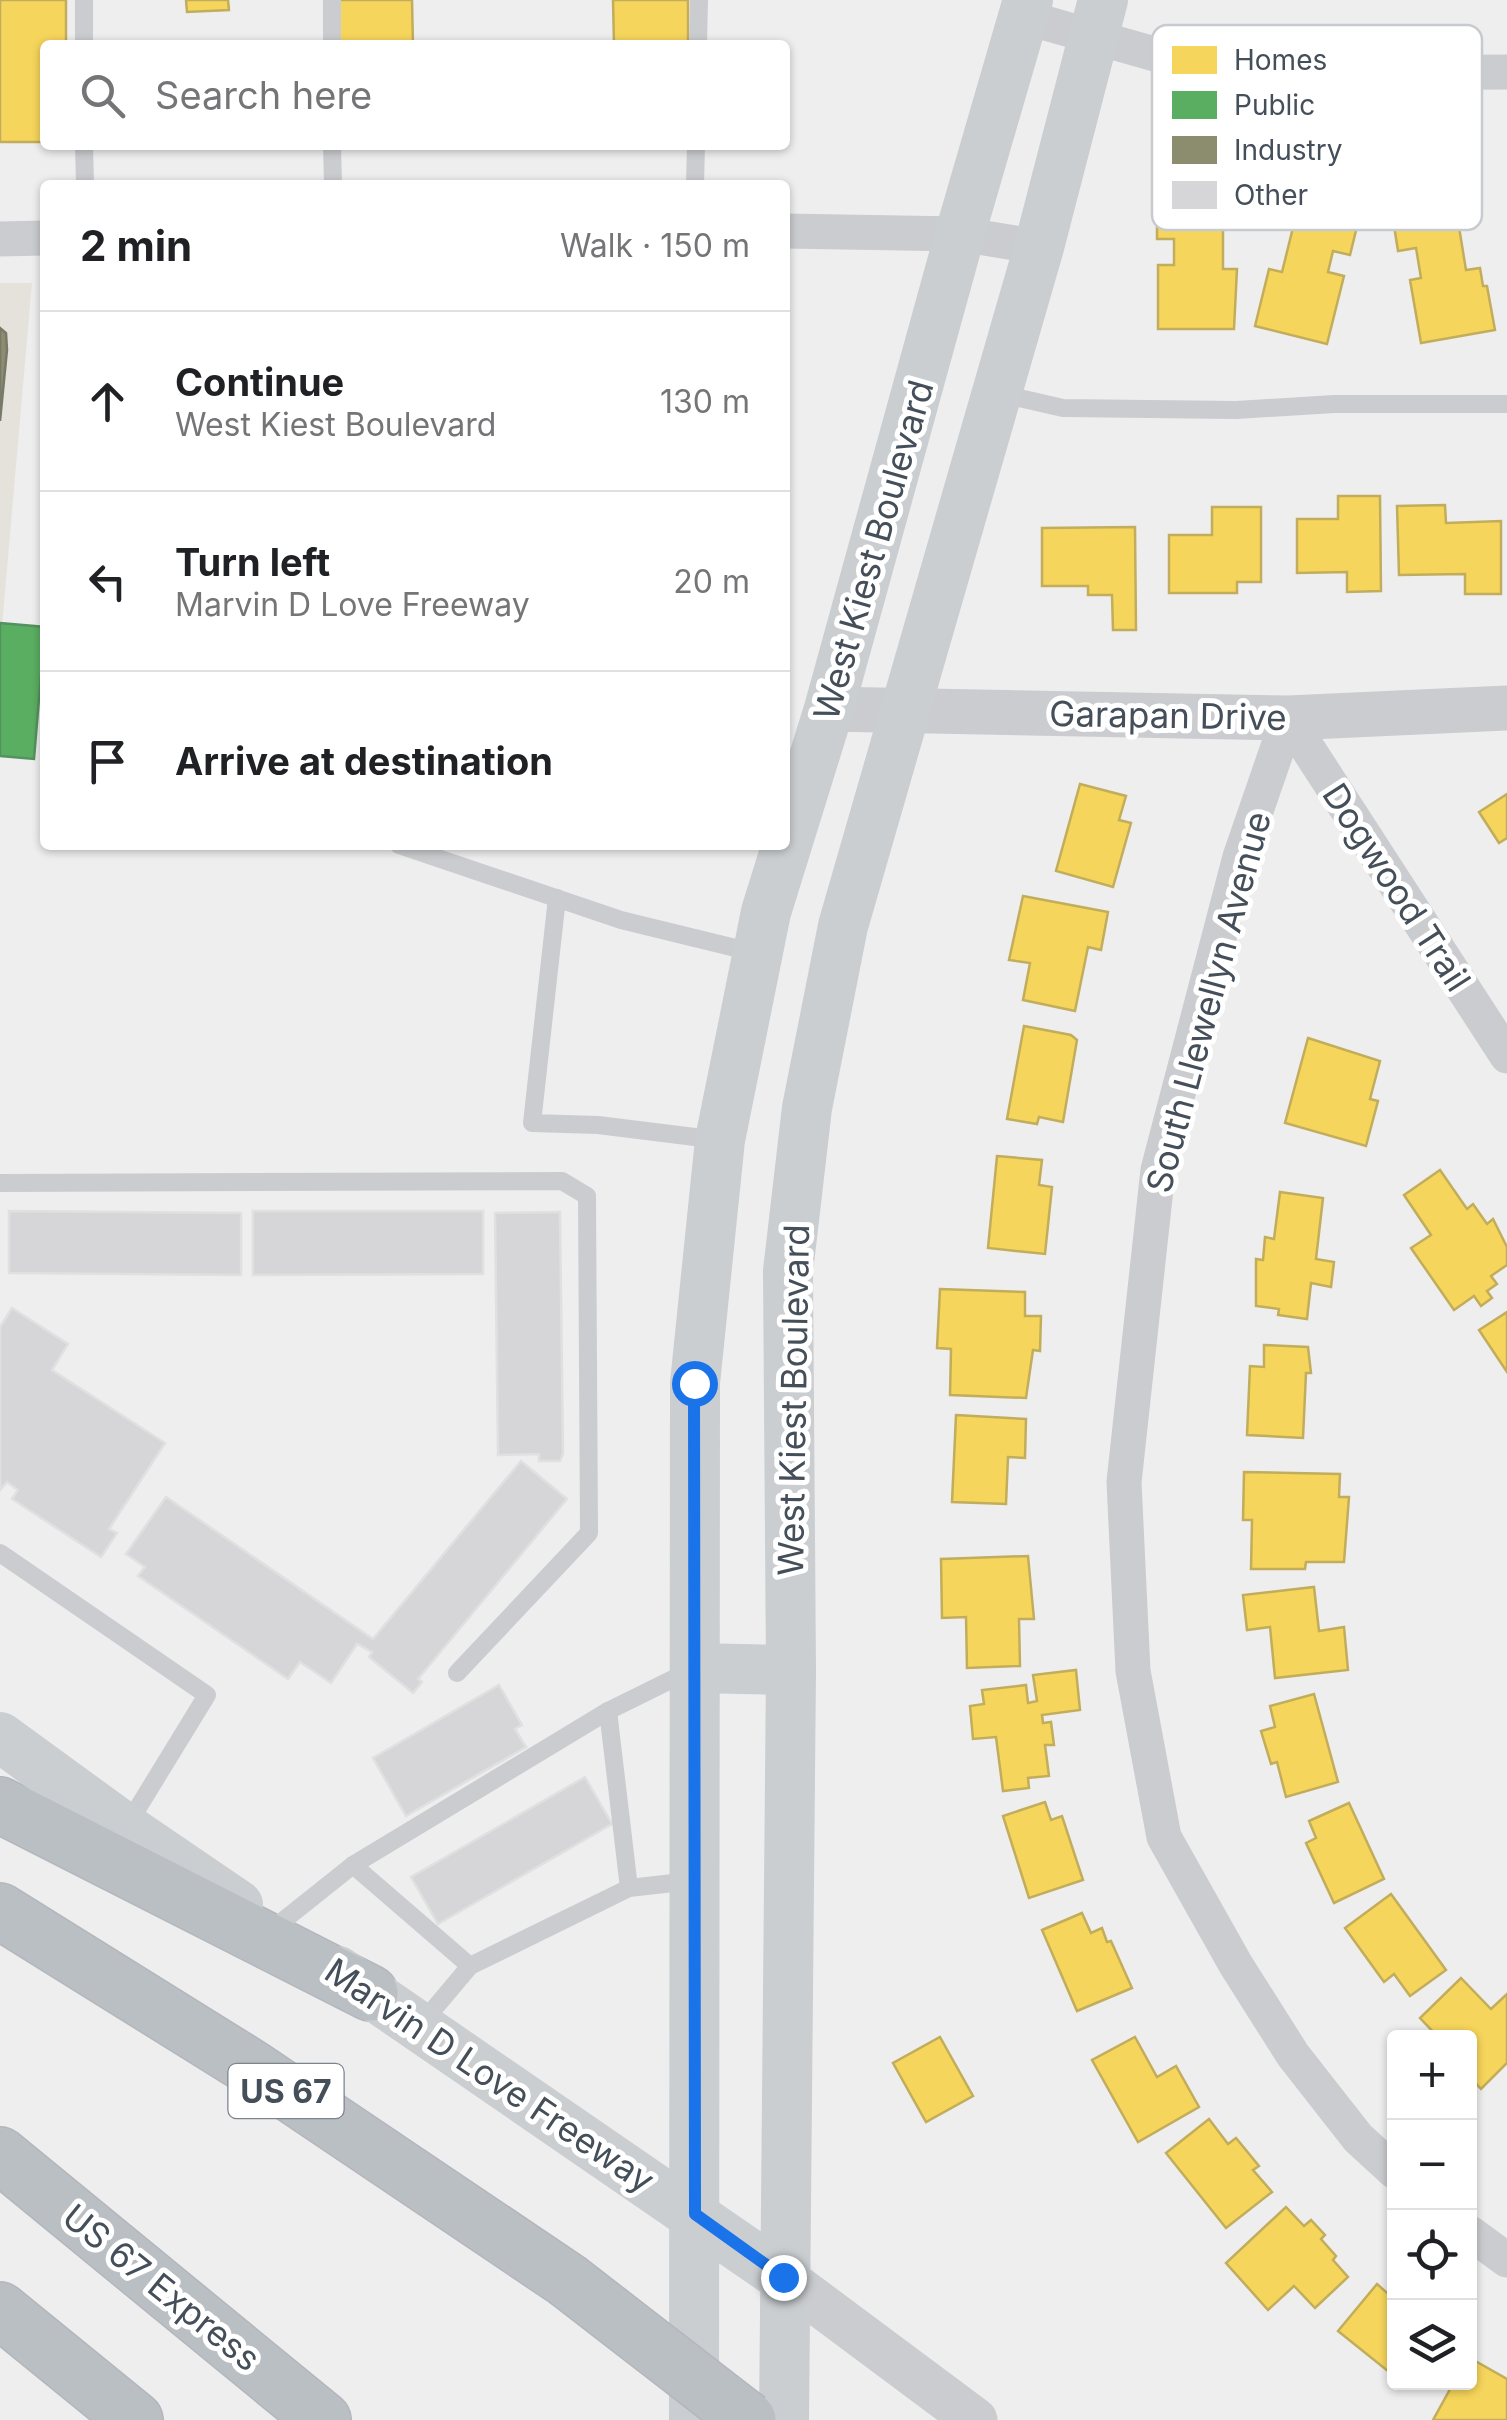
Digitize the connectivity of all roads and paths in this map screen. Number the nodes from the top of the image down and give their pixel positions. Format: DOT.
graph roads {
  1 [pos="84,0"];
  2 [pos="332,0"];
  3 [pos="699,0"];
  4 [pos="1026,8"];
  5 [pos="1098,18"];
  6 [pos="84,40"];
  7 [pos="332,40"];
  8 [pos="698,40"];
  9 [pos="1152,48"];
  10 [pos="1482,72"];
  11 [pos="1507,72"];
  12 [pos="84,150"];
  13 [pos="332,150"];
  14 [pos="696,150"];
  15 [pos="85,180"];
  16 [pos="333,180"];
  17 [pos="696,180"];
  18 [pos="790,230"];
  19 [pos="960,234"];
  20 [pos="40,238"];
  21 [pos="0,239"];
  22 [pos="1038,246"];
  23 [pos="997,392"];
  24 [pos="1507,404"];
  25 [pos="1507,708"];
  26 [pos="830,709"];
  27 [pos="906,709"];
  28 [pos="1288,718"];
  29 [pos="790,839"];
  30 [pos="414,850"];
  31 [pos="787,850"];
  32 [pos="557,898"];
  33 [pos="843,926"];
  34 [pos="761,933"];
  35 [pos="1507,1056"];
  36 [pos="720,1140"];
  37 [pos="0,1183"];
  38 [pos="0,1554"];
  39 [pos="695,1668"];
  40 [pos="791,1670"];
  41 [pos="457,1673"];
  42 [pos="608,1711"];
  43 [pos="0,1738"];
  44 [pos="0,1805"];
  45 [pos="125,1828"];
  46 [pos="353,1865"];
  47 [pos="696,1880"];
  48 [pos="629,1888"];
  49 [pos="0,1911"];
  50 [pos="274,1928"];
  51 [pos="470,1966"];
  52 [pos="370,1993"];
  53 [pos="420,2026"];
  54 [pos="0,2155"];
  55 [pos="1387,2165"];
  56 [pos="695,2214"];
  57 [pos="1477,2238"];
  58 [pos="1507,2260"];
  59 [pos="783,2277"];
  60 [pos="0,2310"];
  61 [pos="135,2420"];
  62 [pos="323,2420"];
  63 [pos="694,2420"];
  64 [pos="748,2420"];
  65 [pos="784,2420"];
  66 [pos="975,2420"];
  1 -- 6 [label="lane"];
  2 -- 7 [label="lane"];
  3 -- 8 [label="lane"];
  4 -- 5 [label="street"];
  4 -- 19 [label="main road, West Kiest Boulevard"];
  5 -- 9 [label="street"];
  5 -- 22 [label="main road, West Kiest Boulevard"];
  10 -- 11 [label="street"];
  12 -- 15 [label="lane"];
  13 -- 16 [label="lane"];
  14 -- 17 [label="lane"];
  18 -- 19 [label="street"];
  19 -- 22 [label="street"];
  19 -- 26 [label="main road, West Kiest Boulevard"];
  20 -- 21 [label="street"];
  22 -- 23 [label="main road, West Kiest Boulevard"];
  23 -- 24 [label="lane"];
  23 -- 27 [label="main road, West Kiest Boulevard"];
  25 -- 28 [label="street, Garapan Drive"];
  26 -- 27 [label="street, Garapan Drive"];
  26 -- 29 [label="main road, West Kiest Boulevard"];
  27 -- 28 [label="street, Garapan Drive"];
  27 -- 33 [label="main road, West Kiest Boulevard"];
  28 -- 35 [label="street, Dogwood Trail"];
  28 -- 55 [label="street, South Llewellyn Avenue"];
  30 -- 32 [label="lane"];
  31 -- 34 [label="main road, West Kiest Boulevard"];
  32 -- 34 [label="lane"];
  32 -- 36 [label="lane"];
  33 -- 34 [label="main road"];
  33 -- 40 [label="main road, West Kiest Boulevard"];
  34 -- 36 [label="main road, West Kiest Boulevard"];
  36 -- 39 [label="main road, West Kiest Boulevard"];
  37 -- 41 [label="lane"];
  38 -- 45 [label="lane"];
  39 -- 40 [label="main road"];
  39 -- 42 [label="lane"];
  39 -- 47 [label="main road, West Kiest Boulevard"];
  40 -- 59 [label="main road, West Kiest Boulevard"];
  42 -- 46 [label="lane"];
  42 -- 48 [label="lane"];
  43 -- 45 [label="main road, Marvin D Love Freeway"];
  44 -- 52 [label="highway"];
  45 -- 50 [label="main road, Marvin D Love Freeway"];
  46 -- 50 [label="lane"];
  46 -- 51 [label="lane"];
  47 -- 48 [label="lane"];
  47 -- 56 [label="main road, West Kiest Boulevard"];
  48 -- 51 [label="lane"];
  49 -- 64 [label="highway, US 67, bridge"];
  50 -- 52 [label="main road, Marvin D Love Freeway"];
  51 -- 53 [label="lane"];
  52 -- 53 [label="main road, Marvin D Love Freeway"];
  53 -- 56 [label="main road, Marvin D Love Freeway"];
  54 -- 62 [label="highway, US 67 Express"];
  56 -- 59 [label="main road, Marvin D Love Freeway"];
  56 -- 63 [label="main road, West Kiest Boulevard"];
  57 -- 58 [label="street"];
  59 -- 65 [label="main road, West Kiest Boulevard"];
  59 -- 66 [label="street, Marvin D Love Freeway"];
  60 -- 61 [label="highway"];
}
